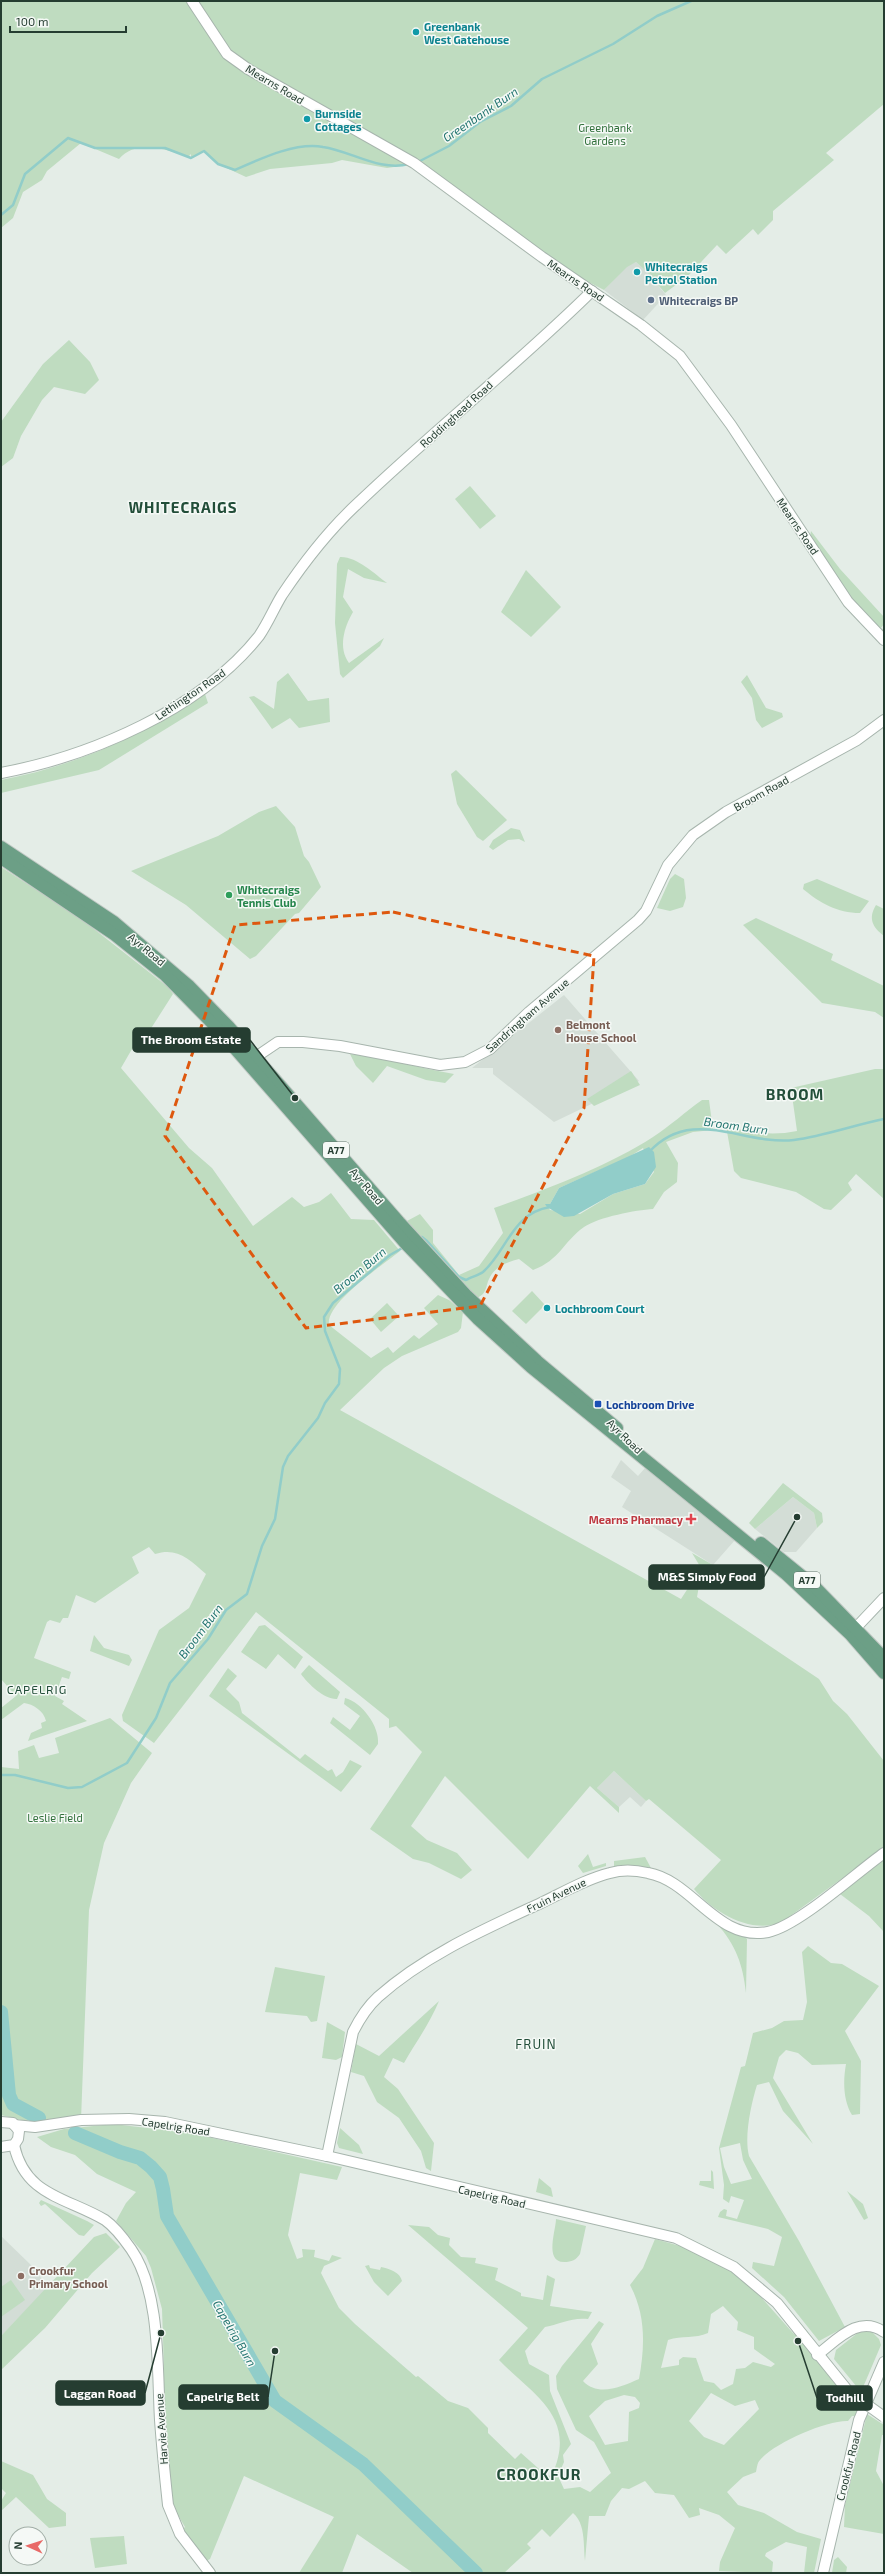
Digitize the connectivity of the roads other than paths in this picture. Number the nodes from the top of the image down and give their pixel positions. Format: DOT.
graph roads {
  1 [pos="192,1"];
  2 [pos="592,291"];
  3 [pos="323,539"];
  4 [pos="884,640"];
  5 [pos="884,720"];
  6 [pos="1,773"];
  7 [pos="1,847"];
  8 [pos="1,858"];
  9 [pos="656,886"];
  10 [pos="107,923"];
  11 [pos="251,1060"];
  12 [pos="884,1598"];
  13 [pos="854,1631"];
  14 [pos="884,1658"];
  15 [pos="884,1673"];
  16 [pos="884,1853"];
  17 [pos="1,2122"];
  18 [pos="14,2125"];
  19 [pos="34,2127"];
  20 [pos="16,2140"];
  21 [pos="1,2147"];
  22 [pos="327,2156"];
  23 [pos="884,2332"];
  24 [pos="817,2354"];
  25 [pos="884,2362"];
  26 [pos="884,2417"];
  27 [pos="210,2573"];
  28 [pos="823,2573"];
  1 -- 2 [label="street, Mearns Road"];
  2 -- 3 [label="street, Roddinghead Road"];
  2 -- 4 [label="street, Mearns Road"];
  3 -- 6 [label="street, Lethington Road"];
  5 -- 9 [label="street, Broom Road"];
  7 -- 10 [label="main road, Ayr Road / A77"];
  8 -- 10 [label="main road, Ayr Road / A77"];
  9 -- 11 [label="street, Sandringham Avenue"];
  10 -- 11 [label="main road, Ayr Road / A77"];
  11 -- 13 [label="main road, Ayr Road / A77"];
  12 -- 13 [label="street"];
  13 -- 14 [label="main road, Ayr Road / A77"];
  13 -- 15 [label="main road, Ayr Road / A77"];
  16 -- 22 [label="street, Fruin Avenue"];
  17 -- 18 [label="street, Capelrig Road"];
  18 -- 19 [label="street, Capelrig Road"];
  18 -- 20 [label="street, Harvie Avenue"];
  19 -- 20 [label="street, Capelrig Road"];
  19 -- 22 [label="street, Capelrig Road"];
  20 -- 21 [label="street"];
  20 -- 27 [label="street, Harvie Avenue"];
  22 -- 24 [label="street, Capelrig Road"];
  23 -- 24 [label="street"];
  24 -- 26 [label="street, Capelrig Road, bridge"];
  25 -- 28 [label="street, Crookfur Road"];
}
